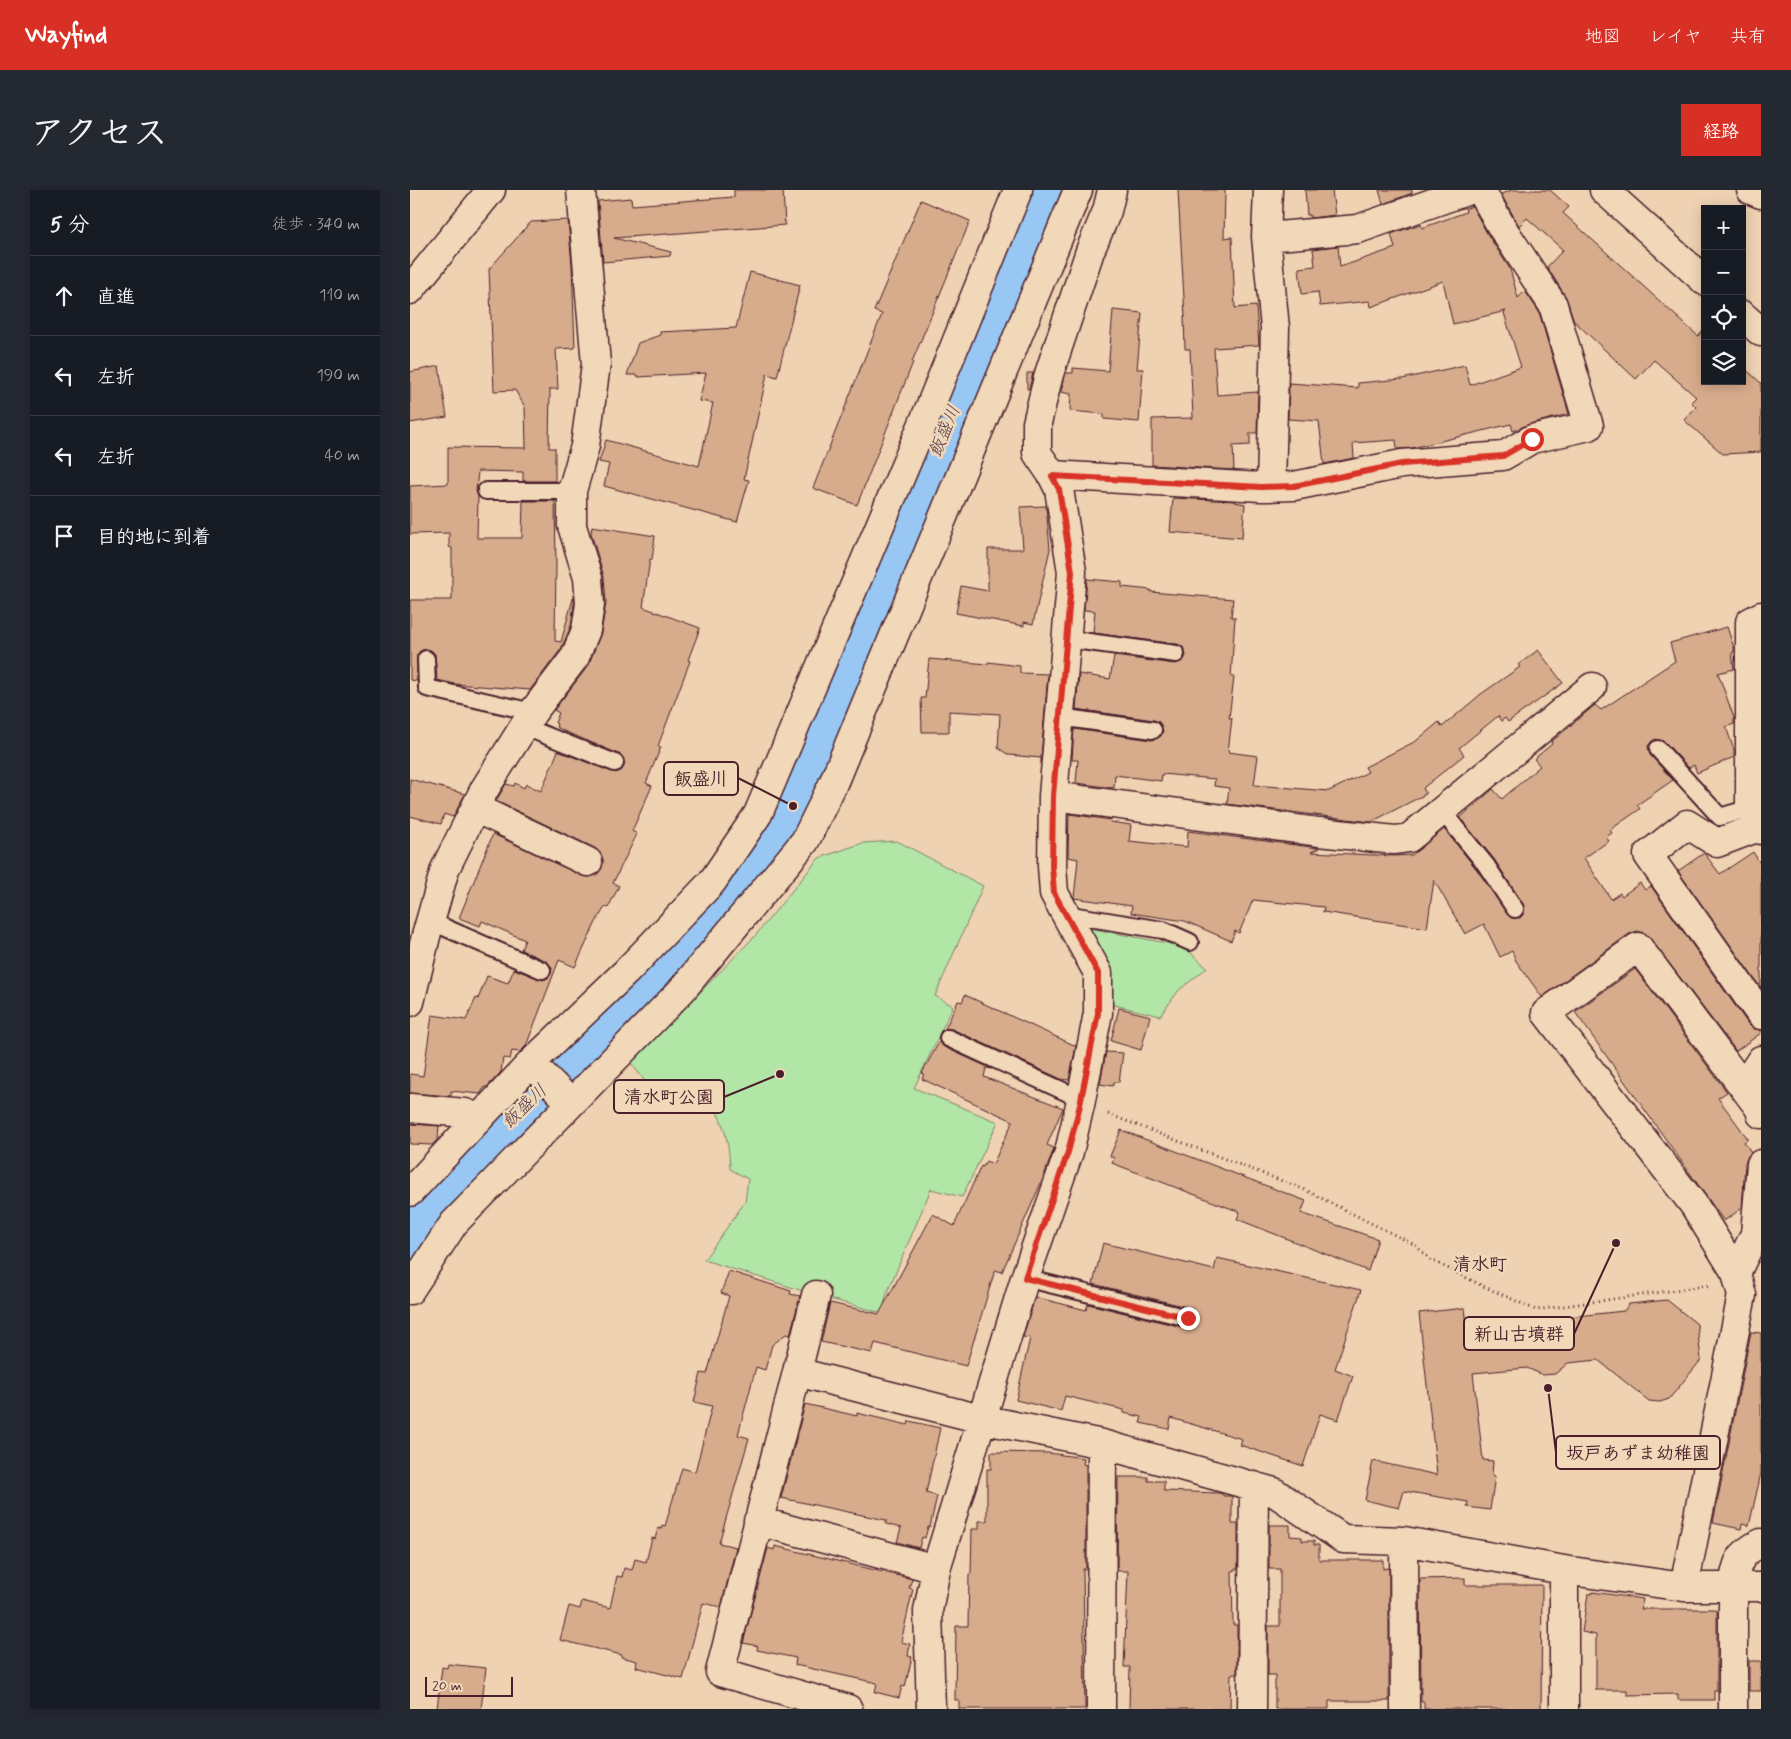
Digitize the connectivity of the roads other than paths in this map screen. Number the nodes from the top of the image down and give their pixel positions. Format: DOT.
graph roads {
  1 [pos="491,190"];
  2 [pos="582,190"];
  3 [pos="1018,190"];
  4 [pos="1078,190"];
  5 [pos="1112,190"];
  6 [pos="1268,190"];
  7 [pos="1469,190"];
  8 [pos="1481,190"];
  9 [pos="1604,190"];
  10 [pos="1751,190"];
  11 [pos="1761,194"];
  12 [pos="1266,237"];
  13 [pos="1701,277"];
  14 [pos="410,290"];
  15 [pos="1746,319"];
  16 [pos="1761,332"];
  17 [pos="1052,476"];
  18 [pos="1271,487"];
  19 [pos="486,491"];
  20 [pos="572,491"];
  21 [pos="1761,616"];
  22 [pos="1067,638"];
  23 [pos="1176,654"];
  24 [pos="426,660"];
  25 [pos="1592,687"];
  26 [pos="1060,717"];
  27 [pos="529,720"];
  28 [pos="1153,730"];
  29 [pos="1658,749"];
  30 [pos="615,763"];
  31 [pos="1053,796"];
  32 [pos="475,808"];
  33 [pos="1442,811"];
  34 [pos="1757,822"];
  35 [pos="588,862"];
  36 [pos="1515,909"];
  37 [pos="1065,914"];
  38 [pos="430,921"];
  39 [pos="1190,942"];
  40 [pos="542,970"];
  41 [pos="410,1002"];
  42 [pos="1761,1014"];
  43 [pos="948,1038"];
  44 [pos="1761,1060"];
  45 [pos="534,1067"];
  46 [pos="568,1100"];
  47 [pos="1081,1102"];
  48 [pos="410,1108"];
  49 [pos="1760,1111"];
  50 [pos="479,1118"];
  51 [pos="1761,1164"];
  52 [pos="410,1192"];
  53 [pos="1738,1277"];
  54 [pos="1025,1278"];
  55 [pos="410,1290"];
  56 [pos="816,1295"];
  57 [pos="1188,1318"];
  58 [pos="797,1372"];
  59 [pos="981,1419"];
  60 [pos="1102,1444"];
  61 [pos="1254,1486"];
  62 [pos="758,1521"];
  63 [pos="1404,1541"];
  64 [pos="1761,1542"];
  65 [pos="936,1569"];
  66 [pos="1564,1570"];
  67 [pos="1684,1587"];
  68 [pos="1733,1587"];
  69 [pos="1761,1587"];
  70 [pos="848,1709"];
  71 [pos="931,1709"];
  72 [pos="1100,1709"];
  73 [pos="1252,1709"];
  74 [pos="1405,1709"];
  75 [pos="1564,1709"];
  76 [pos="1733,1709"];
  1 -- 14 [label="street"];
  2 -- 20 [label="street"];
  3 -- 45 [label="street"];
  4 -- 46 [label="street"];
  5 -- 17 [label="street"];
  6 -- 12 [label="street"];
  7 -- 12 [label="street"];
  8 -- 18 [label="street"];
  9 -- 13 [label="street"];
  10 -- 11 [label="street"];
  12 -- 18 [label="street"];
  15 -- 16 [label="street"];
  17 -- 18 [label="street"];
  17 -- 22 [label="street"];
  19 -- 20 [label="lane"];
  20 -- 27 [label="street"];
  21 -- 34 [label="street"];
  22 -- 23 [label="lane"];
  22 -- 26 [label="street"];
  24 -- 27 [label="lane"];
  25 -- 33 [label="street"];
  26 -- 28 [label="lane"];
  26 -- 31 [label="street"];
  27 -- 30 [label="lane"];
  27 -- 32 [label="street"];
  29 -- 34 [label="lane"];
  31 -- 33 [label="street"];
  31 -- 37 [label="street"];
  32 -- 35 [label="street"];
  32 -- 38 [label="street"];
  33 -- 36 [label="lane"];
  34 -- 42 [label="street"];
  37 -- 39 [label="lane"];
  37 -- 47 [label="street"];
  38 -- 40 [label="lane"];
  38 -- 41 [label="street"];
  43 -- 47 [label="lane"];
  44 -- 49 [label="street"];
  45 -- 46 [label="street"];
  45 -- 50 [label="street"];
  46 -- 55 [label="street"];
  47 -- 54 [label="street"];
  48 -- 50 [label="street"];
  49 -- 53 [label="street"];
  50 -- 52 [label="street"];
  51 -- 53 [label="street"];
  53 -- 67 [label="street"];
  54 -- 57 [label="lane"];
  54 -- 59 [label="street"];
  56 -- 58 [label="street"];
  58 -- 59 [label="street"];
  58 -- 62 [label="street"];
  59 -- 60 [label="street"];
  59 -- 65 [label="street"];
  60 -- 61 [label="street"];
  60 -- 72 [label="street"];
  61 -- 63 [label="street"];
  61 -- 73 [label="street"];
  62 -- 65 [label="street"];
  62 -- 70 [label="street"];
  63 -- 66 [label="street"];
  63 -- 74 [label="street"];
  64 -- 68 [label="street"];
  65 -- 71 [label="street"];
  66 -- 67 [label="street"];
  66 -- 75 [label="street"];
  67 -- 68 [label="street"];
  68 -- 69 [label="street"];
  68 -- 76 [label="street"];
}
